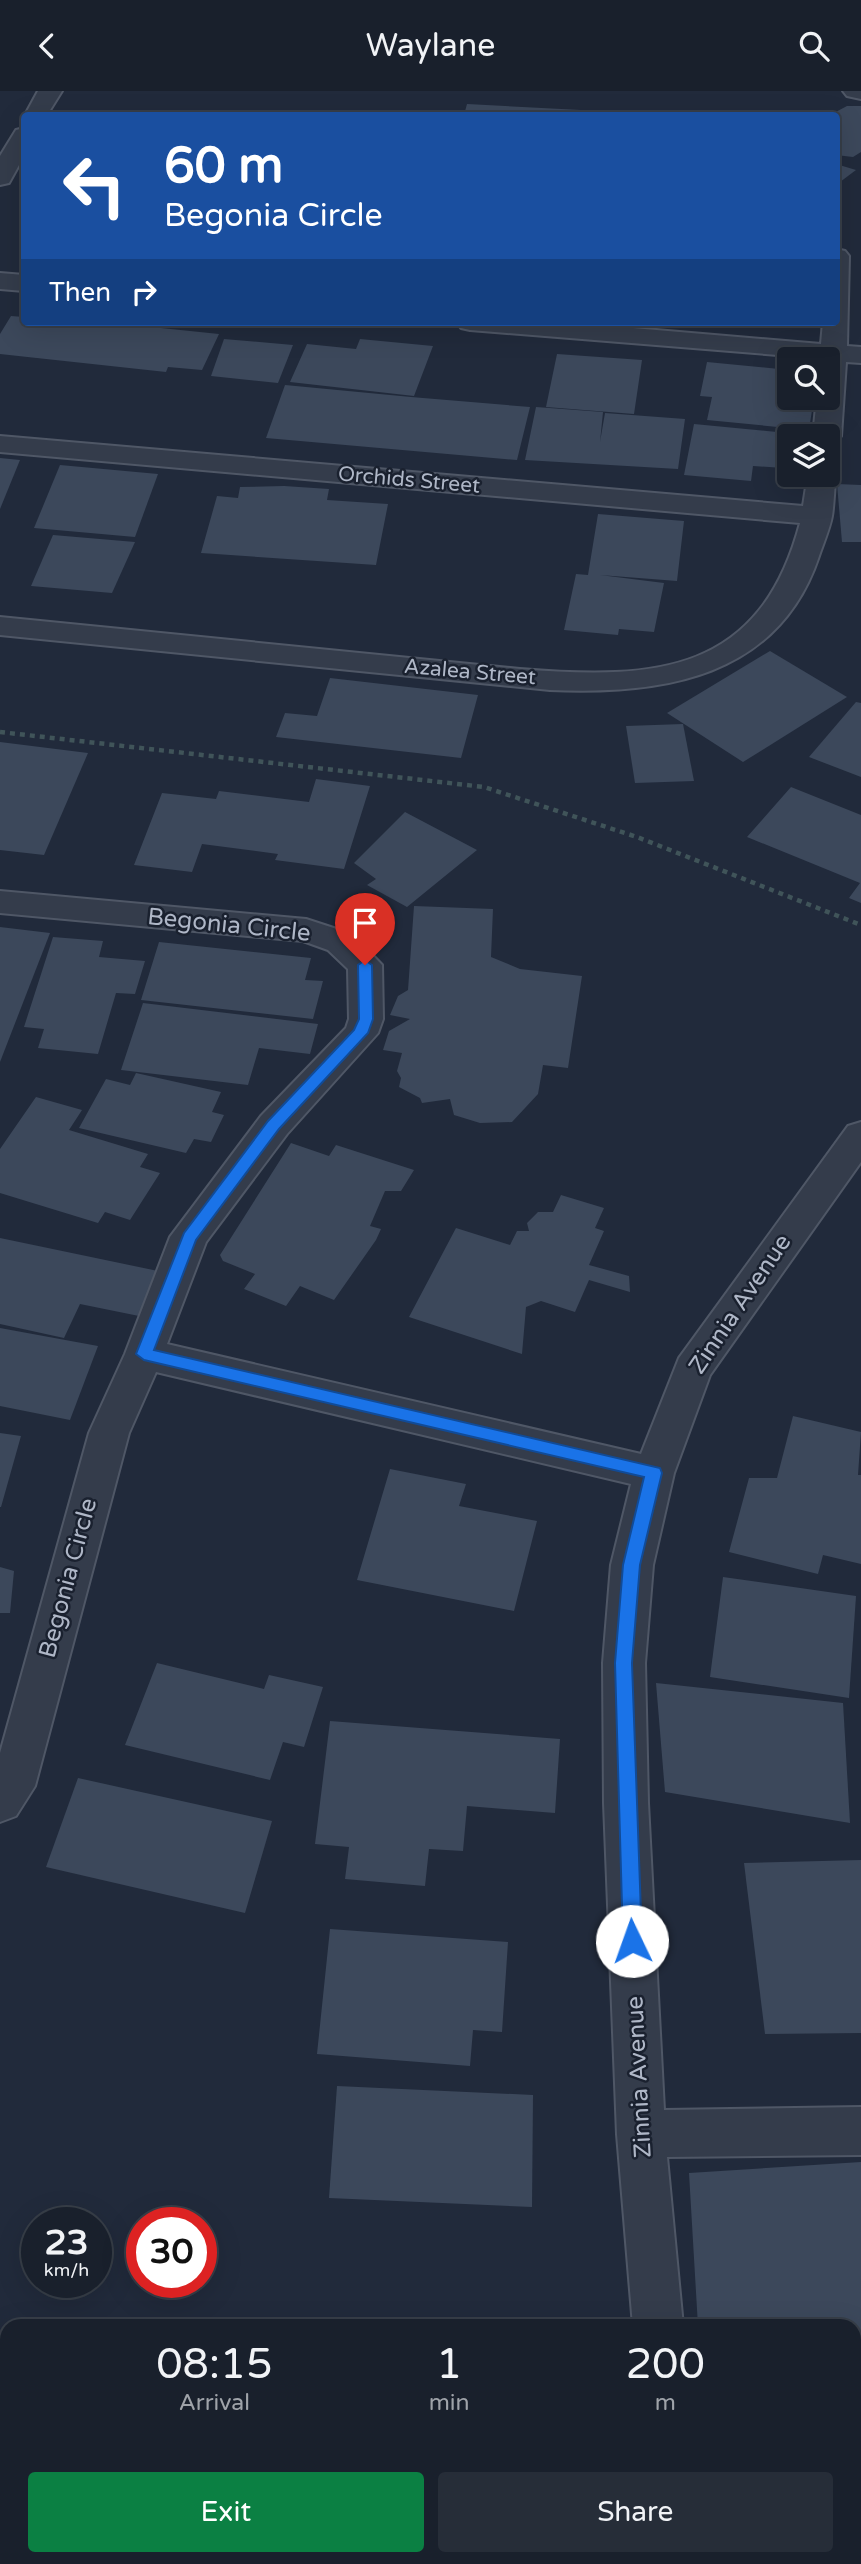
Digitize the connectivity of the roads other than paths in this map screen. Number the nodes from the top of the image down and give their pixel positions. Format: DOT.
graph roads {
  1 [pos="50,91"];
  2 [pos="856,91"];
  3 [pos="861,92"];
  4 [pos="38,112"];
  5 [pos="21,148"];
  6 [pos="0,178"];
  7 [pos="0,281"];
  8 [pos="21,283"];
  9 [pos="517,326"];
  10 [pos="838,326"];
  11 [pos="848,354"];
  12 [pos="830,424"];
  13 [pos="0,444"];
  14 [pos="821,487"];
  15 [pos="818,516"];
  16 [pos="0,626"];
  17 [pos="0,902"];
  18 [pos="861,1135"];
  19 [pos="144,1354"];
  20 [pos="654,1473"];
  21 [pos="0,1802"];
  22 [pos="861,2131"];
  23 [pos="641,2134"];
  24 [pos="657,2319"];
  1 -- 4 [label="street"];
  2 -- 3 [label="street"];
  5 -- 6 [label="street"];
  7 -- 8 [label="street"];
  9 -- 11 [label="street"];
  10 -- 11 [label="street"];
  11 -- 12 [label="street"];
  13 -- 15 [label="street, Orchids Street"];
  14 -- 15 [label="street, Azalea Street"];
  15 -- 16 [label="street, Azalea Street"];
  17 -- 19 [label="street, Begonia Circle"];
  18 -- 20 [label="street, Zinnia Avenue"];
  19 -- 20 [label="street"];
  19 -- 21 [label="street, Begonia Circle"];
  20 -- 23 [label="street, Zinnia Avenue"];
  22 -- 23 [label="street"];
  23 -- 24 [label="street, Zinnia Avenue"];
}
